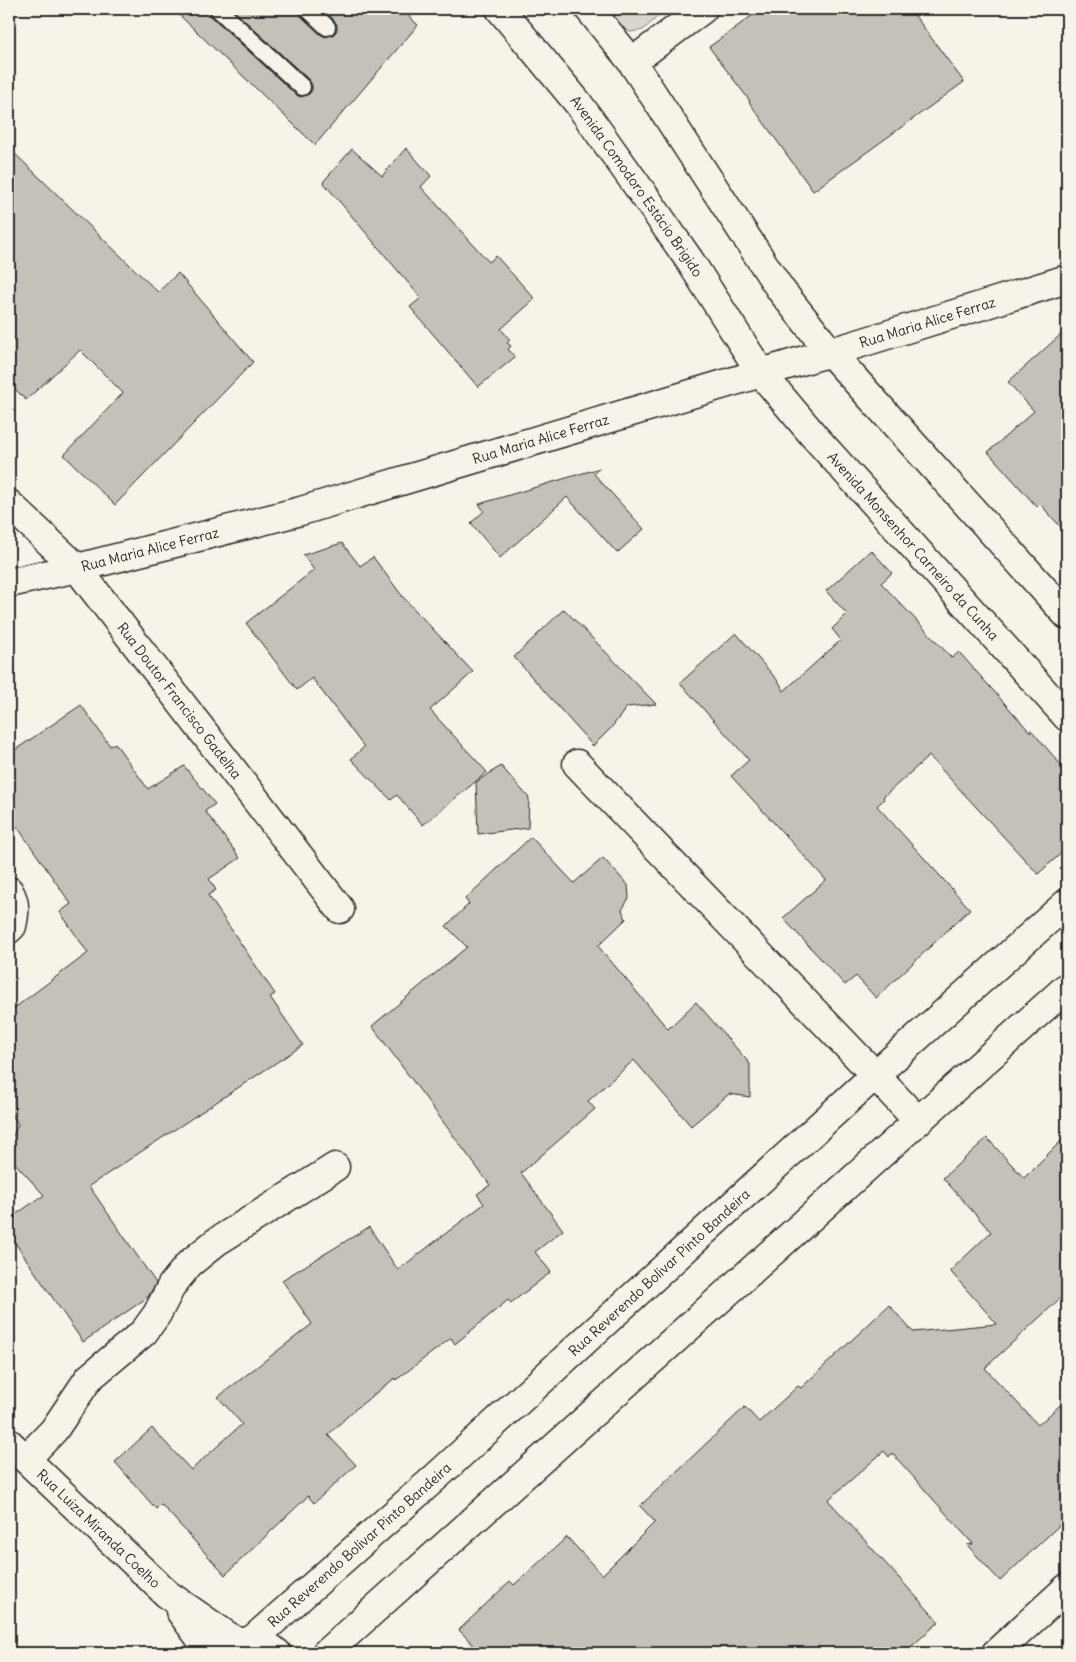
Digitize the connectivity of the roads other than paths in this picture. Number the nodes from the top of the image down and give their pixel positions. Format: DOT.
graph roads {
  1 [pos="218,9"];
  2 [pos="308,9"];
  3 [pos="500,9"];
  4 [pos="589,9"];
  5 [pos="703,9"];
  6 [pos="327,27"];
  7 [pos="632,62"];
  8 [pos="302,88"];
  9 [pos="1067,279"];
  10 [pos="830,352"];
  11 [pos="761,373"];
  12 [pos="9,504"];
  13 [pos="77,568"];
  14 [pos="9,583"];
  15 [pos="1067,615"];
  16 [pos="1067,717"];
  17 [pos="577,764"];
  18 [pos="9,891"];
  19 [pos="1067,903"];
  20 [pos="340,909"];
  21 [pos="9,929"];
  22 [pos="1067,987"];
  23 [pos="875,1075"];
  24 [pos="918,1121"];
  25 [pos="335,1167"];
  26 [pos="17,1451"];
  27 [pos="1067,1588"];
  28 [pos="167,1594"];
  29 [pos="237,1646"];
  30 [pos="211,1653"];
  31 [pos="277,1653"];
  32 [pos="326,1653"];
  33 [pos="996,1653"];
  1 -- 8 [label="lane"];
  2 -- 6 [label="lane"];
  3 -- 11 [label="street, Avenida Comodoro Estácio Brigido"];
  4 -- 7 [label="street"];
  5 -- 7 [label="street"];
  7 -- 10 [label="street"];
  9 -- 10 [label="street, Rua Maria Alice Ferraz"];
  10 -- 11 [label="street, Rua Maria Alice Ferraz"];
  10 -- 15 [label="street"];
  11 -- 13 [label="street, Rua Maria Alice Ferraz"];
  11 -- 16 [label="street, Avenida Monsenhor Carneiro da Cunha"];
  12 -- 13 [label="street, Rua Doutor Francisco Gadelha"];
  13 -- 14 [label="street, Rua Maria Alice Ferraz"];
  13 -- 20 [label="street, Rua Doutor Francisco Gadelha"];
  17 -- 23 [label="street"];
  18 -- 21 [label="street"];
  19 -- 23 [label="street, Rua Reverendo Bolivar Pinto Bandeira"];
  22 -- 24 [label="street"];
  23 -- 24 [label="street"];
  23 -- 29 [label="street, Rua Reverendo Bolivar Pinto Bandeira"];
  24 -- 32 [label="street"];
  25 -- 26 [label="street"];
  26 -- 28 [label="street, Rua Luiza Miranda Coelho"];
  27 -- 33 [label="street"];
  28 -- 29 [label="street, Rua Luiza Miranda Coelho"];
  28 -- 30 [label="street, Rua Luiza Miranda Coelho"];
  29 -- 31 [label="street, Rua Luiza Miranda Coelho"];
}
